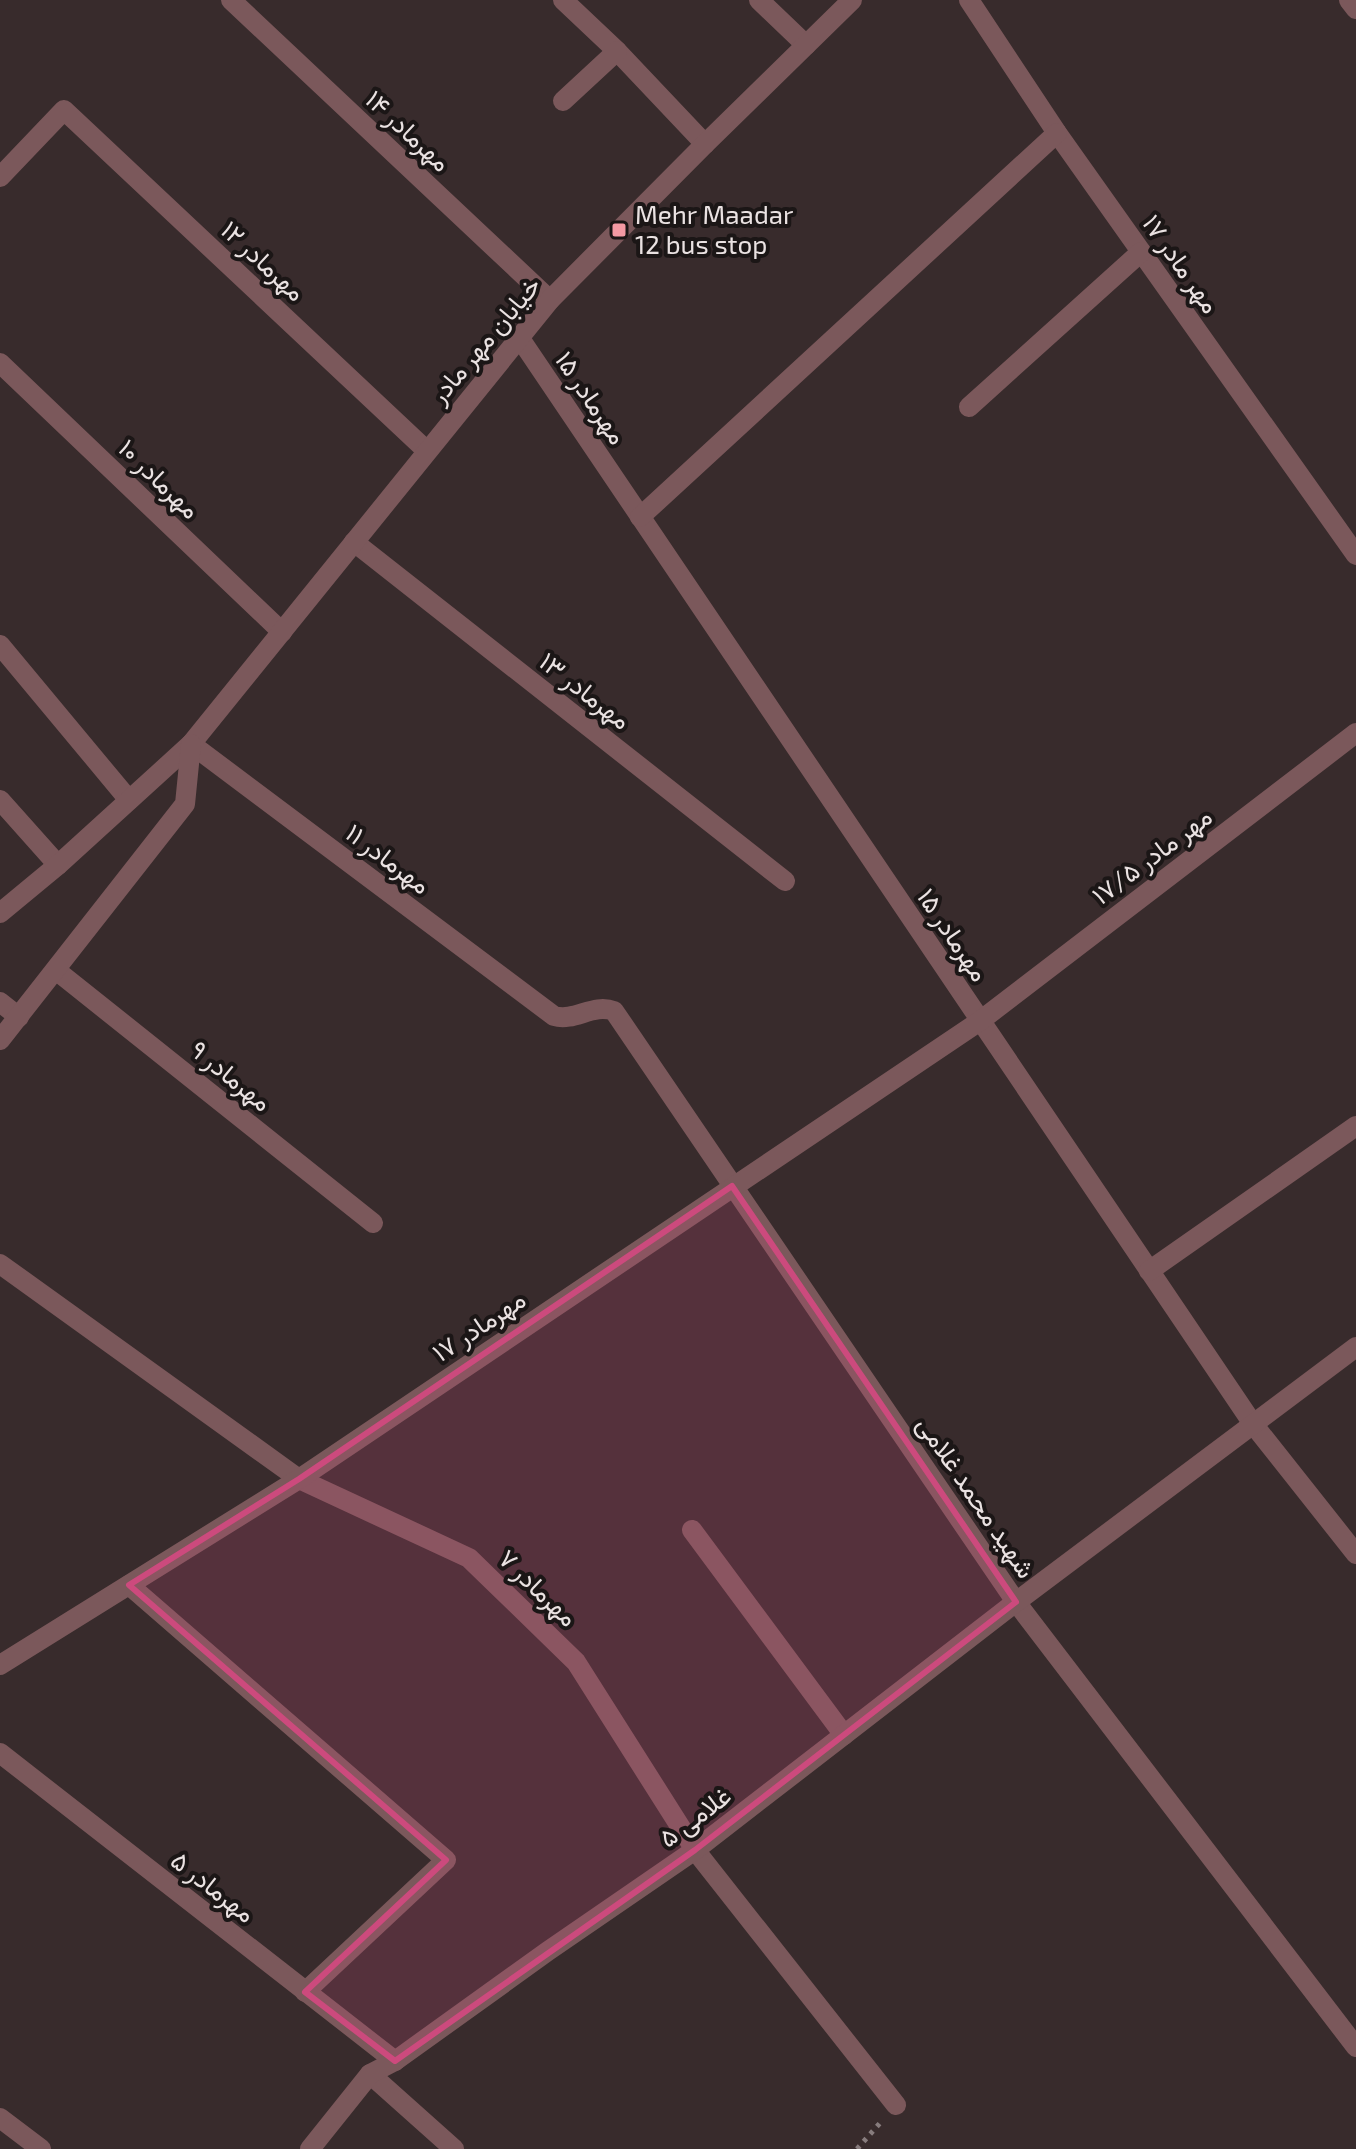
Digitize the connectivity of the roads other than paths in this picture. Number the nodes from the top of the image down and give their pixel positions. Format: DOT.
graph roads {
  1 [pos="231,0"];
  2 [pos="563,0"];
  3 [pos="759,0"];
  4 [pos="852,0"];
  5 [pos="969,0"];
  6 [pos="1349,0"];
  7 [pos="1356,9"];
  8 [pos="806,45"];
  9 [pos="617,51"];
  10 [pos="563,101"];
  11 [pos="1057,133"];
  12 [pos="705,144"];
  13 [pos="0,177"];
  14 [pos="1141,252"];
  15 [pos="550,300"];
  16 [pos="519,337"];
  17 [pos="0,363"];
  18 [pos="969,407"];
  19 [pos="427,451"];
  20 [pos="640,517"];
  21 [pos="354,542"];
  22 [pos="1356,555"];
  23 [pos="282,632"];
  24 [pos="0,645"];
  25 [pos="1356,733"];
  26 [pos="191,744"];
  27 [pos="0,800"];
  28 [pos="129,800"];
  29 [pos="58,865"];
  30 [pos="785,881"];
  31 [pos="0,913"];
  32 [pos="57,971"];
  33 [pos="0,1002"];
  34 [pos="554,1016"];
  35 [pos="19,1017"];
  36 [pos="980,1021"];
  37 [pos="0,1040"];
  38 [pos="1356,1126"];
  39 [pos="732,1186"];
  40 [pos="373,1223"];
  41 [pos="0,1264"];
  42 [pos="1149,1271"];
  43 [pos="1356,1347"];
  44 [pos="1253,1424"];
  45 [pos="299,1479"];
  46 [pos="692,1530"];
  47 [pos="1356,1554"];
  48 [pos="129,1585"];
  49 [pos="1016,1602"];
  50 [pos="0,1665"];
  51 [pos="844,1735"];
  52 [pos="0,1753"];
  53 [pos="695,1850"];
  54 [pos="305,1992"];
  55 [pos="1356,2047"];
  56 [pos="395,2061"];
  57 [pos="370,2074"];
  58 [pos="896,2105"];
  59 [pos="0,2118"];
  60 [pos="41,2149"];
  61 [pos="310,2149"];
  62 [pos="454,2149"];
  1 -- 15 [label="street, مهرمادر ۱۴"];
  2 -- 9 [label="street"];
  3 -- 8 [label="street"];
  4 -- 8 [label="street, خیابان مهر مادر"];
  5 -- 11 [label="street, مهر مادر ۱۷"];
  6 -- 7 [label="street"];
  8 -- 12 [label="street, خیابان مهر مادر"];
  9 -- 10 [label="street"];
  9 -- 12 [label="street"];
  11 -- 14 [label="street, مهر مادر ۱۷"];
  11 -- 20 [label="street"];
  12 -- 15 [label="street, خیابان مهر مادر"];
  13 -- 19 [label="street, مهرمادر ۱۲"];
  14 -- 18 [label="street"];
  14 -- 22 [label="street, مهر مادر ۱۷"];
  15 -- 16 [label="street, خیابان مهر مادر"];
  16 -- 19 [label="street, خیابان مهر مادر"];
  16 -- 20 [label="street, مهرمادر ۱۵"];
  17 -- 23 [label="street, مهرمادر ۱۰"];
  19 -- 21 [label="street, خیابان مهر مادر"];
  20 -- 36 [label="street, مهرمادر ۱۵"];
  21 -- 23 [label="street, خیابان مهر مادر"];
  21 -- 30 [label="street, مهرمادر ۱۳"];
  23 -- 26 [label="street, خیابان مهر مادر"];
  24 -- 28 [label="street"];
  25 -- 36 [label="street, مهر مادر ۱۷/۵"];
  26 -- 28 [label="street, خیابان مهر مادر"];
  26 -- 32 [label="street"];
  26 -- 34 [label="street, مهرمادر ۱۱"];
  27 -- 29 [label="street"];
  28 -- 29 [label="street, خیابان مهر مادر"];
  29 -- 31 [label="street, خیابان مهر مادر"];
  32 -- 35 [label="street"];
  32 -- 40 [label="street, مهرمادر ۹"];
  33 -- 35 [label="street"];
  34 -- 39 [label="street, شهید محمد غلامی"];
  35 -- 37 [label="street"];
  36 -- 39 [label="street, مهرمادر ۱۷"];
  36 -- 42 [label="street, مهرمادر ۱۵"];
  38 -- 42 [label="street"];
  39 -- 45 [label="street, مهرمادر ۱۷"];
  39 -- 49 [label="street, شهید محمد غلامی"];
  41 -- 45 [label="street, مهرمادر ۷"];
  42 -- 44 [label="street, مهرمادر ۱۵"];
  43 -- 44 [label="street, غلامی ۵"];
  44 -- 47 [label="street, مهرمادر ۱۵"];
  44 -- 49 [label="street, غلامی ۵"];
  45 -- 48 [label="street, مهرمادر ۱۷"];
  45 -- 53 [label="street, مهرمادر ۷"];
  46 -- 51 [label="street"];
  48 -- 50 [label="street, مهرمادر ۱۷"];
  48 -- 54 [label="street"];
  49 -- 51 [label="street, غلامی ۵"];
  49 -- 55 [label="street, شهید محمد غلامی"];
  51 -- 53 [label="street, غلامی ۵"];
  52 -- 54 [label="street, مهرمادر ۵"];
  53 -- 56 [label="street, غلامی ۵"];
  53 -- 58 [label="street, مهرمادر ۷"];
  54 -- 56 [label="street, مهرمادر ۵"];
  56 -- 57 [label="street, غلامی ۵"];
  57 -- 61 [label="street"];
  57 -- 62 [label="street"];
  59 -- 60 [label="street"];
}
